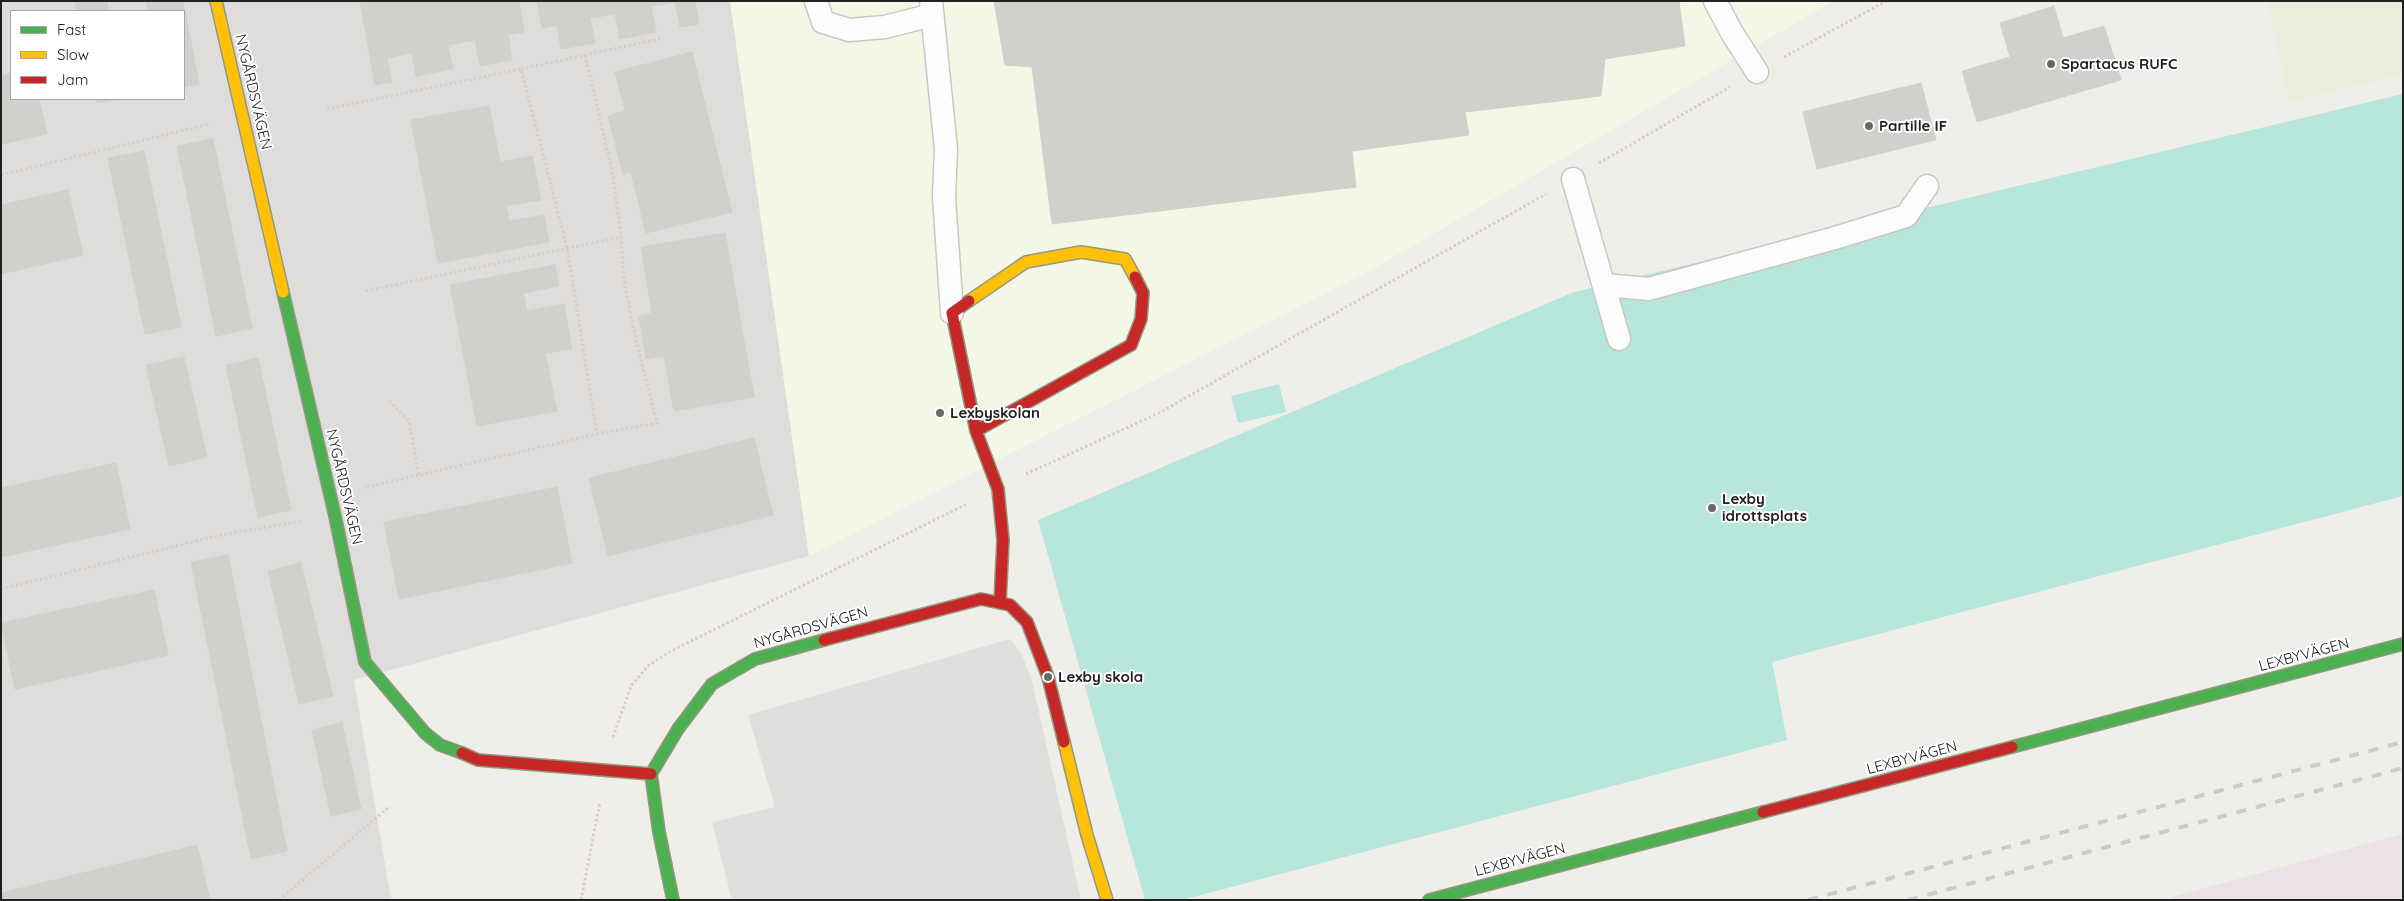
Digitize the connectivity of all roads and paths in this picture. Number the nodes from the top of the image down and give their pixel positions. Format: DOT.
graph roads {
  1 [pos="216,1"];
  2 [pos="816,1"];
  3 [pos="1715,1"];
  4 [pos="1886,1"];
  5 [pos="931,8"];
  6 [pos="663,38"];
  7 [pos="586,55"];
  8 [pos="521,69"];
  9 [pos="1756,72"];
  10 [pos="327,109"];
  11 [pos="243,117"];
  12 [pos="1,175"];
  13 [pos="1573,178"];
  14 [pos="1927,186"];
  15 [pos="621,237"];
  16 [pos="567,248"];
  17 [pos="1604,285"];
  18 [pos="366,291"];
  19 [pos="952,313"];
  20 [pos="1619,339"];
  21 [pos="390,401"];
  22 [pos="976,432"];
  23 [pos="597,434"];
  24 [pos="419,476"];
  25 [pos="998,489"];
  26 [pos="330,495"];
  27 [pos="335,516"];
  28 [pos="1,589"];
  29 [pos="1000,603"];
  30 [pos="2403,644"];
  31 [pos="606,770"];
  32 [pos="651,774"];
  33 [pos="389,807"];
  34 [pos="279,900"];
  35 [pos="581,900"];
  36 [pos="672,900"];
  37 [pos="1107,900"];
  38 [pos="1429,900"];
  1 -- 11 [label="street, NYGÅRDSVÄGEN"];
  2 -- 5 [label="lane"];
  3 -- 9 [label="lane"];
  4 -- 9 [label="path"];
  5 -- 19 [label="lane"];
  6 -- 7 [label="path"];
  7 -- 8 [label="path"];
  7 -- 15 [label="path"];
  8 -- 10 [label="path"];
  8 -- 16 [label="path"];
  9 -- 13 [label="path"];
  11 -- 12 [label="path"];
  11 -- 26 [label="street, NYGÅRDSVÄGEN"];
  13 -- 17 [label="lane"];
  13 -- 25 [label="path"];
  14 -- 17 [label="lane"];
  15 -- 16 [label="path"];
  15 -- 23 [label="path"];
  16 -- 18 [label="path"];
  16 -- 23 [label="path"];
  17 -- 20 [label="lane"];
  19 -- 22 [label="street"];
  19 -- 22 [label="street"];
  21 -- 24 [label="path"];
  22 -- 25 [label="street"];
  23 -- 24 [label="path"];
  24 -- 26 [label="path"];
  25 -- 29 [label="street"];
  25 -- 31 [label="path"];
  26 -- 27 [label="street, NYGÅRDSVÄGEN"];
  27 -- 28 [label="path"];
  27 -- 31 [label="street, NYGÅRDSVÄGEN"];
  29 -- 32 [label="street, NYGÅRDSVÄGEN"];
  29 -- 37 [label="street, NYGÅRDSVÄGEN"];
  30 -- 38 [label="street, LEXBYVÄGEN"];
  31 -- 32 [label="street, NYGÅRDSVÄGEN"];
  31 -- 35 [label="path"];
  32 -- 36 [label="street"];
  33 -- 34 [label="path"];
}
